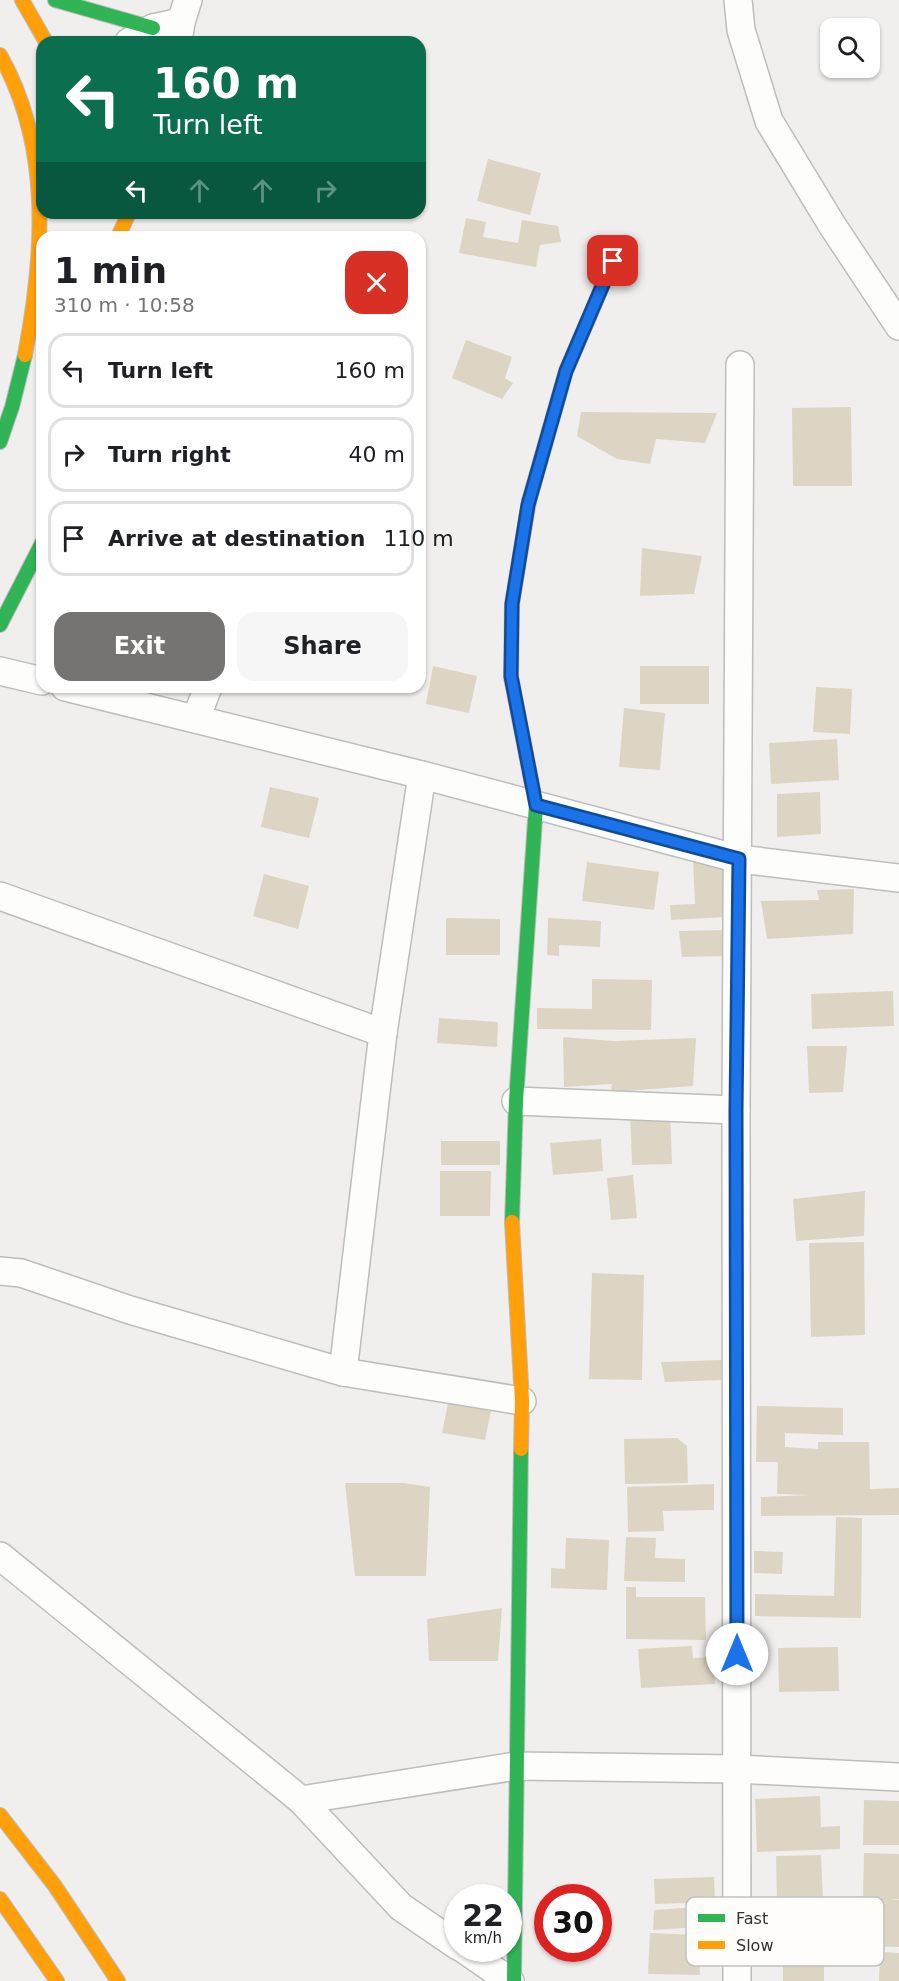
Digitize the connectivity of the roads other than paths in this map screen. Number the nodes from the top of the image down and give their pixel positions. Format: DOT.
graph roads {
  1 [pos="22,0"];
  2 [pos="55,0"];
  3 [pos="738,0"];
  4 [pos="182,21"];
  5 [pos="153,28"];
  6 [pos="43,36"];
  7 [pos="139,36"];
  8 [pos="0,55"];
  9 [pos="35,112"];
  10 [pos="108,221"];
  11 [pos="108,231"];
  12 [pos="36,258"];
  13 [pos="613,261"];
  14 [pos="899,326"];
  15 [pos="740,365"];
  16 [pos="3,428"];
  17 [pos="36,555"];
  18 [pos="0,625"];
  19 [pos="0,671"];
  20 [pos="36,680"];
  21 [pos="90,693"];
  22 [pos="206,693"];
  23 [pos="196,719"];
  24 [pos="422,775"];
  25 [pos="536,805"];
  26 [pos="739,859"];
  27 [pos="899,878"];
  28 [pos="0,896"];
  29 [pos="383,1033"];
  30 [pos="516,1101"];
  31 [pos="736,1110"];
  32 [pos="0,1271"];
  33 [pos="343,1372"];
  34 [pos="522,1401"];
  35 [pos="0,1556"];
  36 [pos="516,1766"];
  37 [pos="736,1769"];
  38 [pos="899,1777"];
  39 [pos="301,1800"];
  40 [pos="0,1815"];
  41 [pos="737,1897"];
  42 [pos="0,1899"];
  43 [pos="444,1936"];
  44 [pos="483,1962"];
  45 [pos="737,1966"];
  46 [pos="57,1981"];
  47 [pos="118,1981"];
  48 [pos="512,1981"];
  49 [pos="737,1981"];
  1 -- 6 [label="street"];
  2 -- 5 [label="street"];
  3 -- 14 [label="street"];
  4 -- 5 [label="street"];
  5 -- 7 [label="street"];
  8 -- 9 [label="street"];
  10 -- 11 [label="street"];
  12 -- 16 [label="street"];
  13 -- 25 [label="street"];
  15 -- 26 [label="street"];
  17 -- 18 [label="street"];
  19 -- 20 [label="street"];
  21 -- 23 [label="street"];
  22 -- 23 [label="street"];
  23 -- 24 [label="street"];
  24 -- 25 [label="street"];
  24 -- 29 [label="street"];
  25 -- 26 [label="street"];
  25 -- 30 [label="street"];
  26 -- 27 [label="street"];
  26 -- 31 [label="street"];
  28 -- 29 [label="street"];
  29 -- 33 [label="street"];
  30 -- 31 [label="street"];
  30 -- 34 [label="street"];
  31 -- 37 [label="street"];
  32 -- 33 [label="street"];
  33 -- 34 [label="street"];
  34 -- 36 [label="street"];
  35 -- 39 [label="street"];
  36 -- 37 [label="street"];
  36 -- 39 [label="street"];
  36 -- 48 [label="street"];
  37 -- 38 [label="street"];
  37 -- 41 [label="street"];
  39 -- 43 [label="street"];
  40 -- 47 [label="street"];
  42 -- 46 [label="street"];
  44 -- 48 [label="street"];
  45 -- 49 [label="street"];
}
